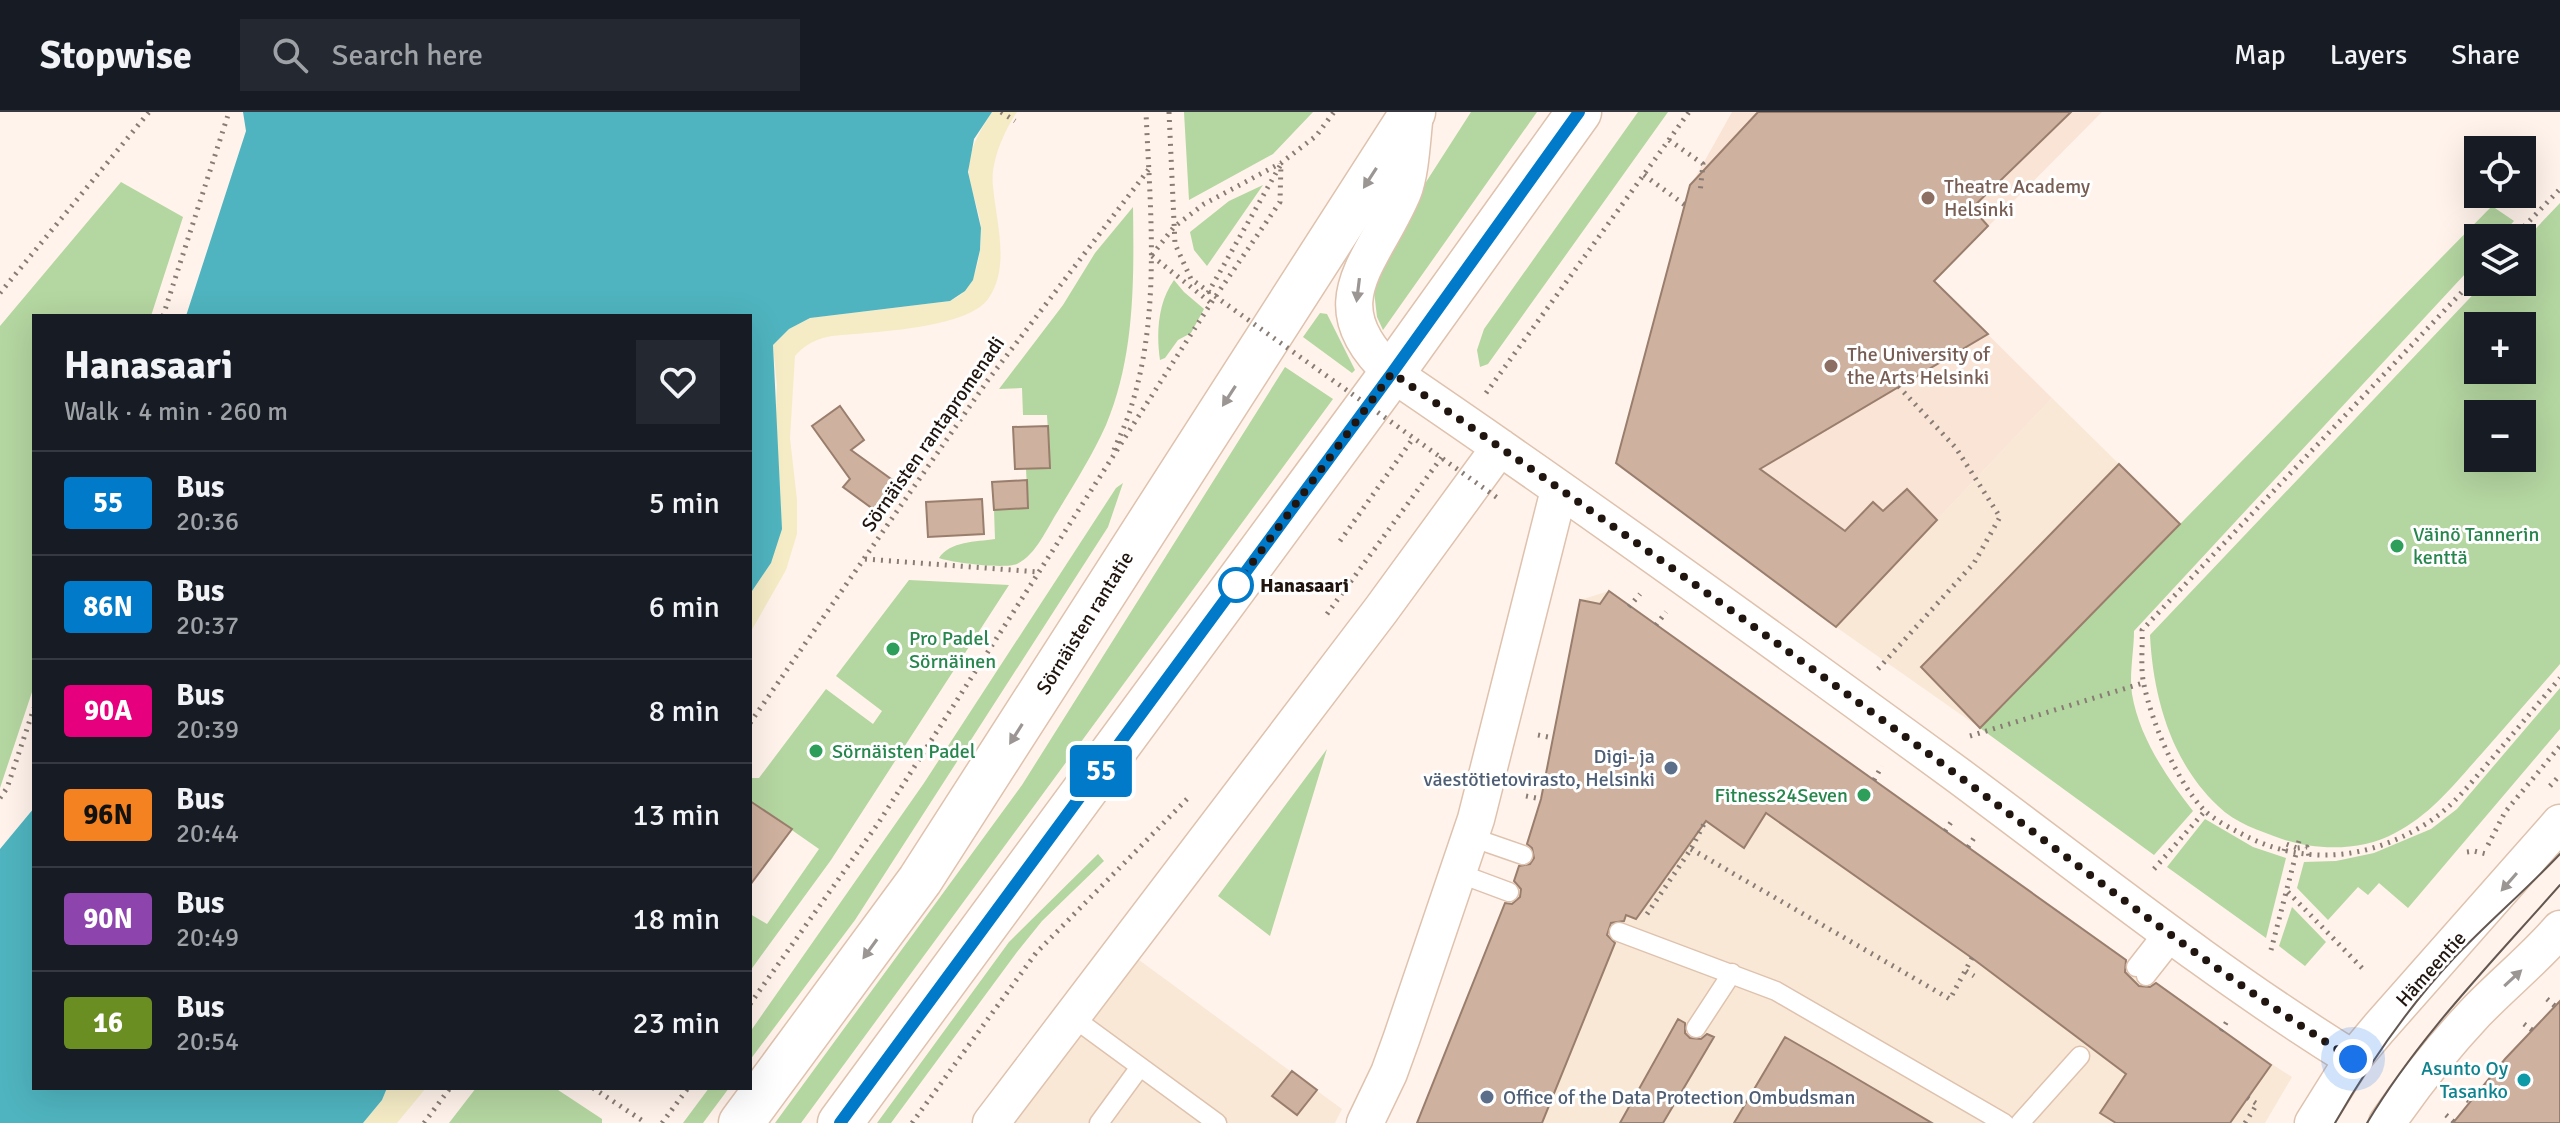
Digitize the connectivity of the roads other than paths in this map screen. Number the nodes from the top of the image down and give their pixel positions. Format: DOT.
graph roads {
  1 [pos="1414,112"];
  2 [pos="1579,112"];
  3 [pos="1392,373"];
  4 [pos="1500,447"];
  5 [pos="1559,490"];
  6 [pos="2560,823"];
  7 [pos="1471,837"];
  8 [pos="1523,855"];
  9 [pos="1458,873"];
  10 [pos="1509,892"];
  11 [pos="2560,929"];
  12 [pos="1619,932"];
  13 [pos="2170,934"];
  14 [pos="2141,971"];
  15 [pos="1732,973"];
  16 [pos="1071,1016"];
  17 [pos="1696,1028"];
  18 [pos="2085,1049"];
  19 [pos="2353,1059"];
  20 [pos="1140,1067"];
  21 [pos="741,1123"];
  22 [pos="840,1123"];
  23 [pos="991,1123"];
  24 [pos="1099,1123"];
  25 [pos="1217,1123"];
  26 [pos="1365,1123"];
  27 [pos="2004,1123"];
  28 [pos="2020,1123"];
  29 [pos="2313,1123"];
  30 [pos="2387,1123"];
  1 -- 3 [label="street, one-way"];
  1 -- 21 [label="main road, Sörnäisten rantatie, one-way"];
  2 -- 3 [label="main road"];
  3 -- 4 [label="street"];
  3 -- 22 [label="main road"];
  4 -- 5 [label="street"];
  4 -- 16 [label="street"];
  5 -- 7 [label="street"];
  5 -- 13 [label="street"];
  6 -- 19 [label="street, Hämeentie, one-way"];
  7 -- 8 [label="lane"];
  7 -- 9 [label="street"];
  9 -- 10 [label="lane"];
  9 -- 26 [label="street"];
  30 -- 11 [label="street, one-way"];
  12 -- 15 [label="lane"];
  13 -- 14 [label="lane"];
  13 -- 19 [label="street"];
  15 -- 17 [label="lane"];
  15 -- 27 [label="lane"];
  16 -- 20 [label="lane"];
  16 -- 23 [label="street"];
  18 -- 28 [label="lane"];
  19 -- 29 [label="street, Hämeentie"];
  20 -- 24 [label="lane"];
  20 -- 25 [label="lane"];
}
